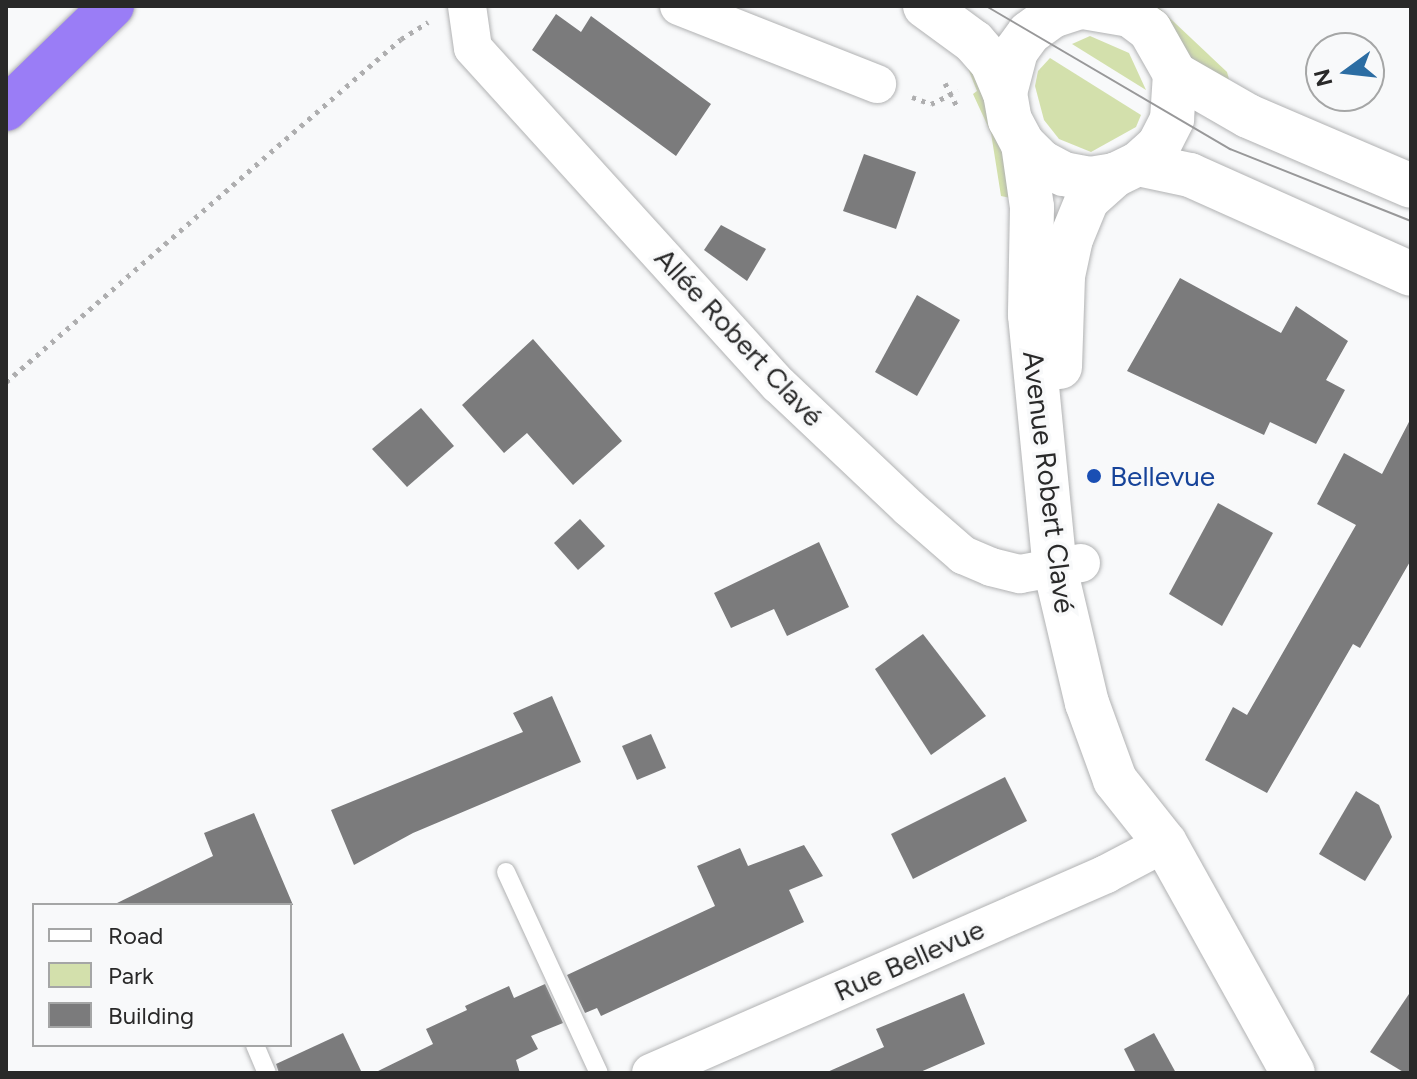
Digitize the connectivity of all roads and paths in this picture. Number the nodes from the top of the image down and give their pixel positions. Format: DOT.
graph roads {
  1 [pos="112,6"];
  2 [pos="679,6"];
  3 [pos="925,6"];
  4 [pos="1078,6"];
  5 [pos="466,7"];
  6 [pos="1175,74"];
  7 [pos="960,79"];
  8 [pos="945,83"];
  9 [pos="877,84"];
  10 [pos="1005,93"];
  11 [pos="951,95"];
  12 [pos="958,108"];
  13 [pos="6,109"];
  14 [pos="1023,144"];
  15 [pos="1127,169"];
  16 [pos="1411,186"];
  17 [pos="1411,274"];
  18 [pos="6,382"];
  19 [pos="1068,566"];
  20 [pos="1165,843"];
  21 [pos="506,872"];
  22 [pos="256,1047"];
  23 [pos="267,1073"];
  24 [pos="599,1073"];
  25 [pos="651,1073"];
  26 [pos="1293,1073"];
  1 -- 13 [label="highway"];
  2 -- 9 [label="street"];
  3 -- 10 [label="street"];
  4 -- 6 [label="street"];
  4 -- 10 [label="street"];
  5 -- 18 [label="path"];
  5 -- 19 [label="street, Allée Robert Clavé"];
  6 -- 15 [label="street"];
  6 -- 16 [label="street"];
  7 -- 11 [label="path"];
  8 -- 11 [label="path"];
  9 -- 11 [label="path"];
  10 -- 14 [label="street"];
  11 -- 12 [label="path"];
  14 -- 15 [label="street"];
  14 -- 19 [label="street, Avenue Robert Clavé"];
  15 -- 17 [label="street"];
  15 -- 19 [label="street, Avenue Robert Clavé"];
  19 -- 20 [label="street, Avenue Robert Clavé"];
  20 -- 25 [label="street, Rue Bellevue"];
  20 -- 26 [label="street, Avenue Robert Clavé"];
  21 -- 24 [label="lane"];
  22 -- 23 [label="lane"];
}
